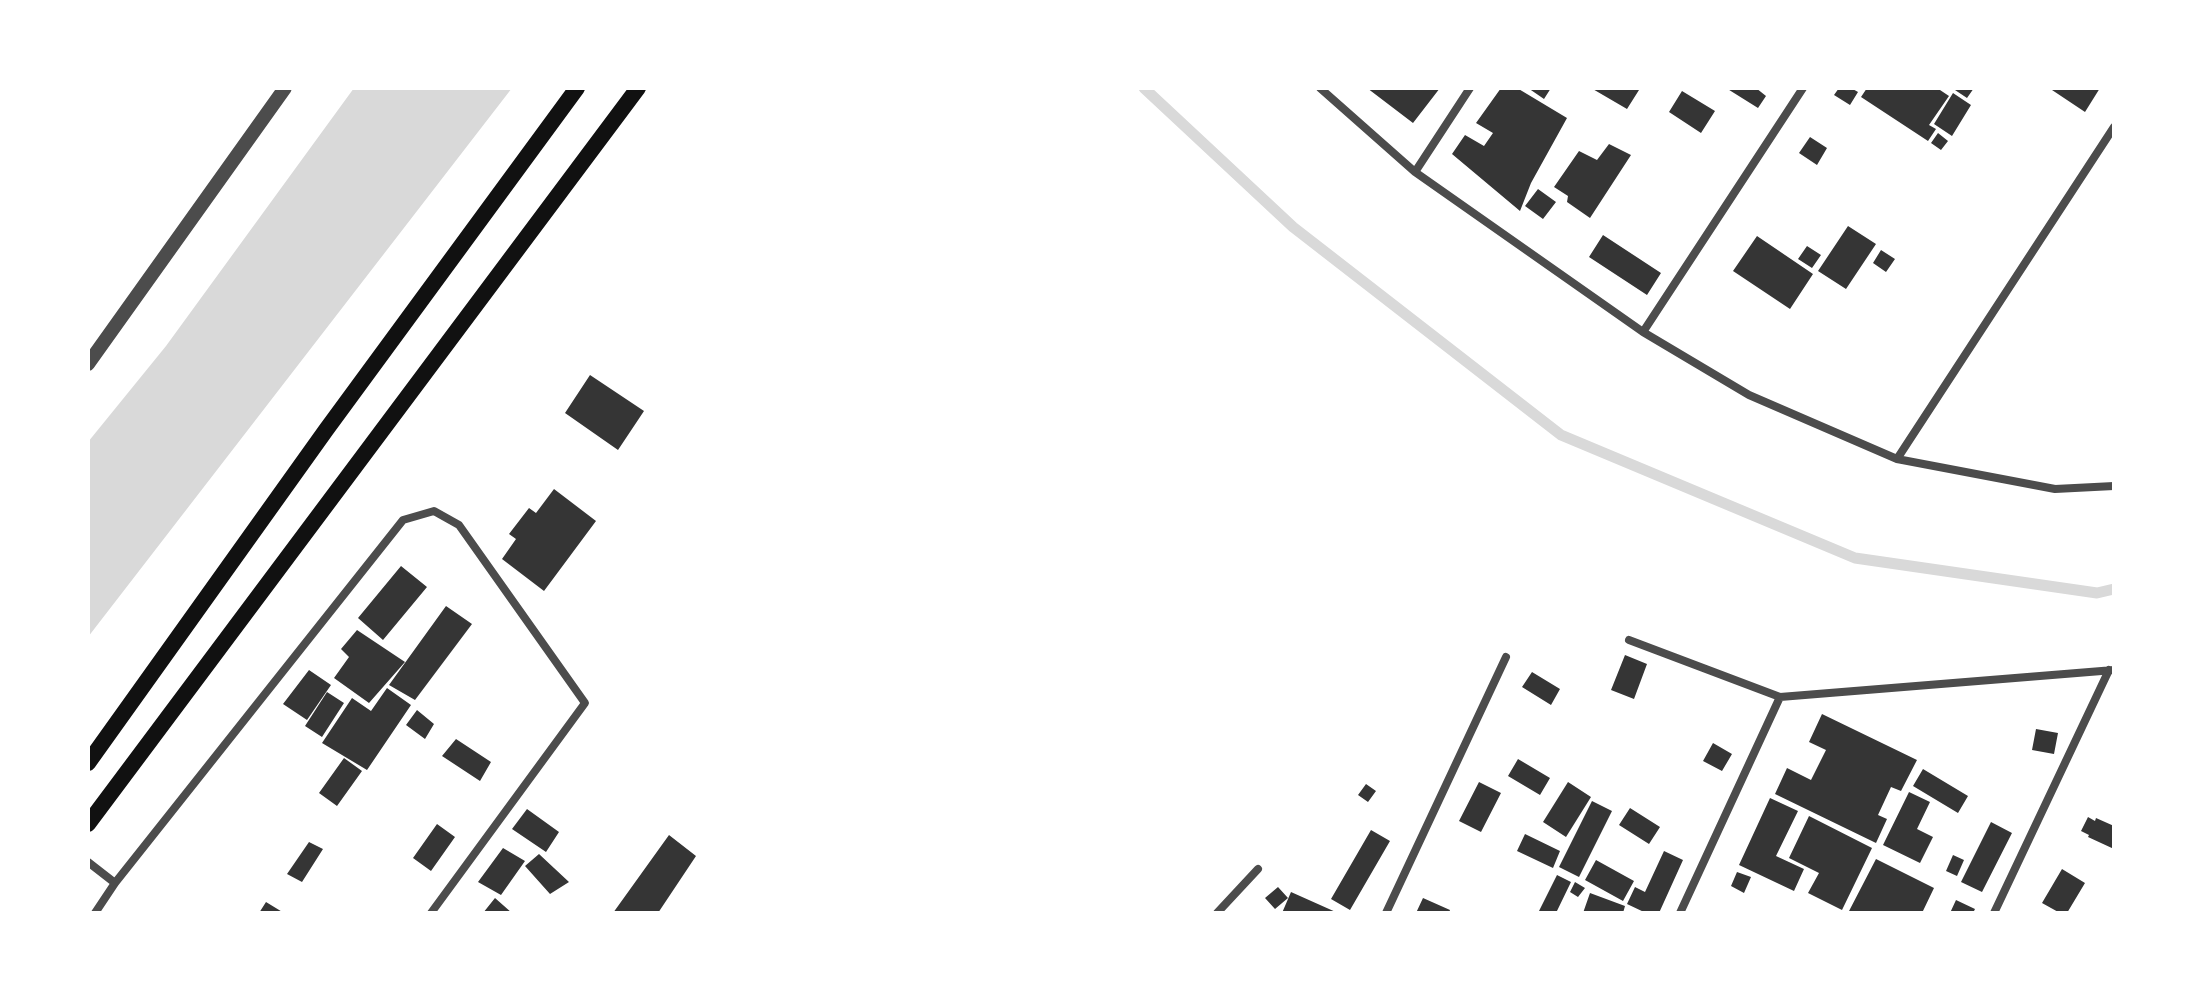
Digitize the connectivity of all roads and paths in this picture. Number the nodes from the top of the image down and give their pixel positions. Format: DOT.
graph roads {
  1 [pos="285,88"];
  2 [pos="577,88"];
  3 [pos="638,88"];
  4 [pos="1320,88"];
  5 [pos="1470,88"];
  6 [pos="1803,88"];
  7 [pos="2114,127"];
  8 [pos="1415,172"];
  9 [pos="1643,332"];
  10 [pos="88,364"];
  11 [pos="1897,459"];
  12 [pos="2114,486"];
  13 [pos="1629,640"];
  14 [pos="1506,657"];
  15 [pos="2112,670"];
  16 [pos="1780,697"];
  17 [pos="88,763"];
  18 [pos="88,824"];
  19 [pos="88,862"];
  20 [pos="1258,869"];
  21 [pos="115,883"];
  22 [pos="95,913"];
  23 [pos="431,913"];
  24 [pos="1217,913"];
  25 [pos="1386,913"];
  26 [pos="1680,913"];
  27 [pos="1994,913"];
  1 -- 10 [label="street"];
  2 -- 17 [label="main road"];
  3 -- 18 [label="main road"];
  4 -- 8 [label="street"];
  5 -- 8 [label="street"];
  6 -- 9 [label="street"];
  7 -- 11 [label="street"];
  8 -- 9 [label="street"];
  9 -- 11 [label="street"];
  11 -- 12 [label="street"];
  13 -- 16 [label="street"];
  14 -- 25 [label="street"];
  15 -- 16 [label="street"];
  15 -- 27 [label="street"];
  16 -- 26 [label="street"];
  19 -- 21 [label="street"];
  20 -- 24 [label="street"];
  21 -- 22 [label="street"];
  21 -- 23 [label="street"];
}
